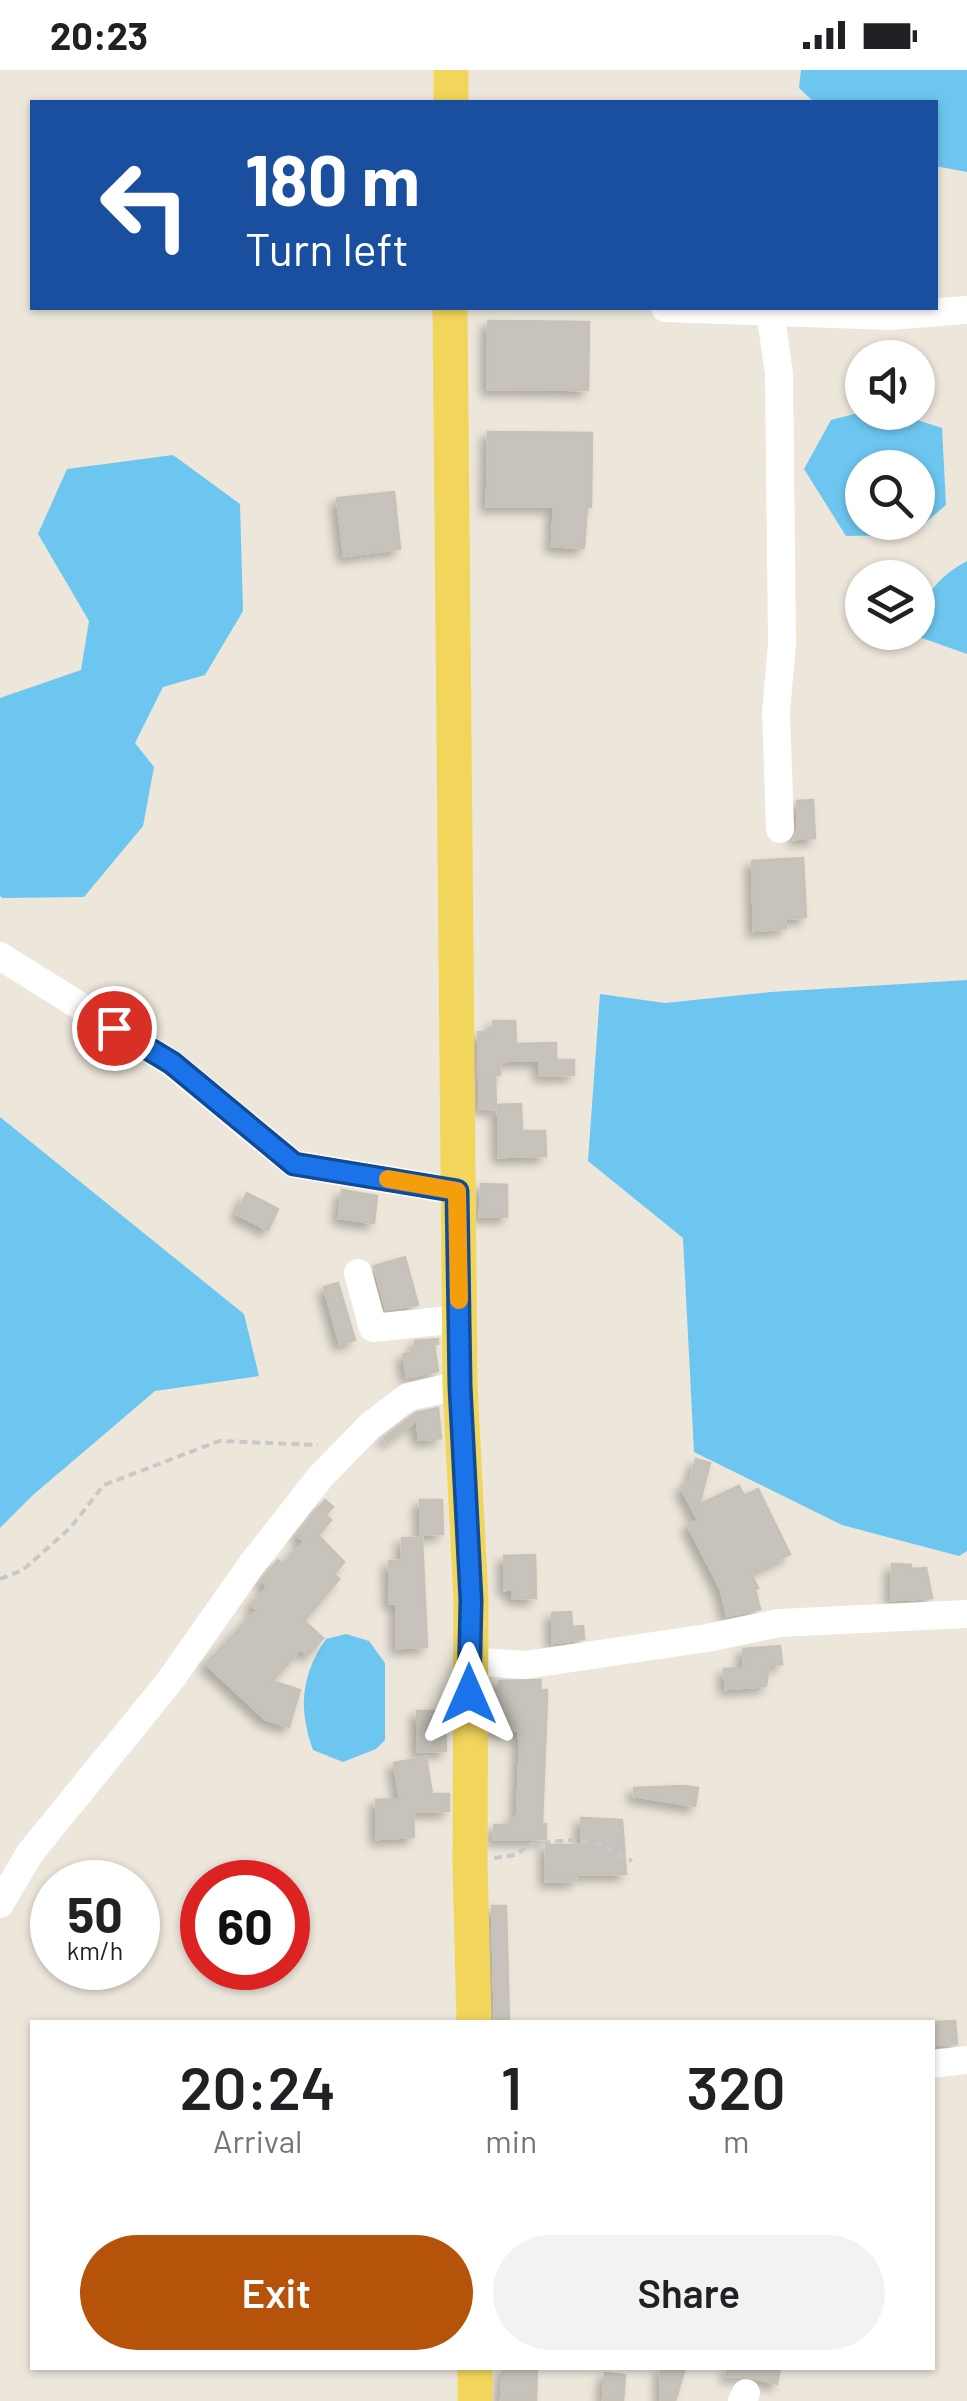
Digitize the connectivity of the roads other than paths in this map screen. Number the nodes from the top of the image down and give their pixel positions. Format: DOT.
graph roads {
  1 [pos="451,70"];
  2 [pos="451,100"];
  3 [pos="450,310"];
  4 [pos="770,310"];
  5 [pos="967,310"];
  6 [pos="780,829"];
  7 [pos="0,956"];
  8 [pos="457,1191"];
  9 [pos="358,1272"];
  10 [pos="459,1319"];
  11 [pos="460,1386"];
  12 [pos="967,1614"];
  13 [pos="469,1661"];
  14 [pos="0,1904"];
  15 [pos="474,2020"];
  16 [pos="967,2060"];
  17 [pos="935,2064"];
  18 [pos="475,2370"];
  19 [pos="475,2401"];
  1 -- 2 [label="main road"];
  3 -- 8 [label="main road"];
  4 -- 5 [label="street"];
  4 -- 6 [label="street"];
  7 -- 8 [label="street"];
  8 -- 10 [label="main road"];
  9 -- 10 [label="street"];
  10 -- 11 [label="main road"];
  11 -- 13 [label="main road"];
  11 -- 14 [label="street"];
  12 -- 13 [label="street"];
  13 -- 15 [label="main road"];
  16 -- 17 [label="street"];
  18 -- 19 [label="main road"];
}
